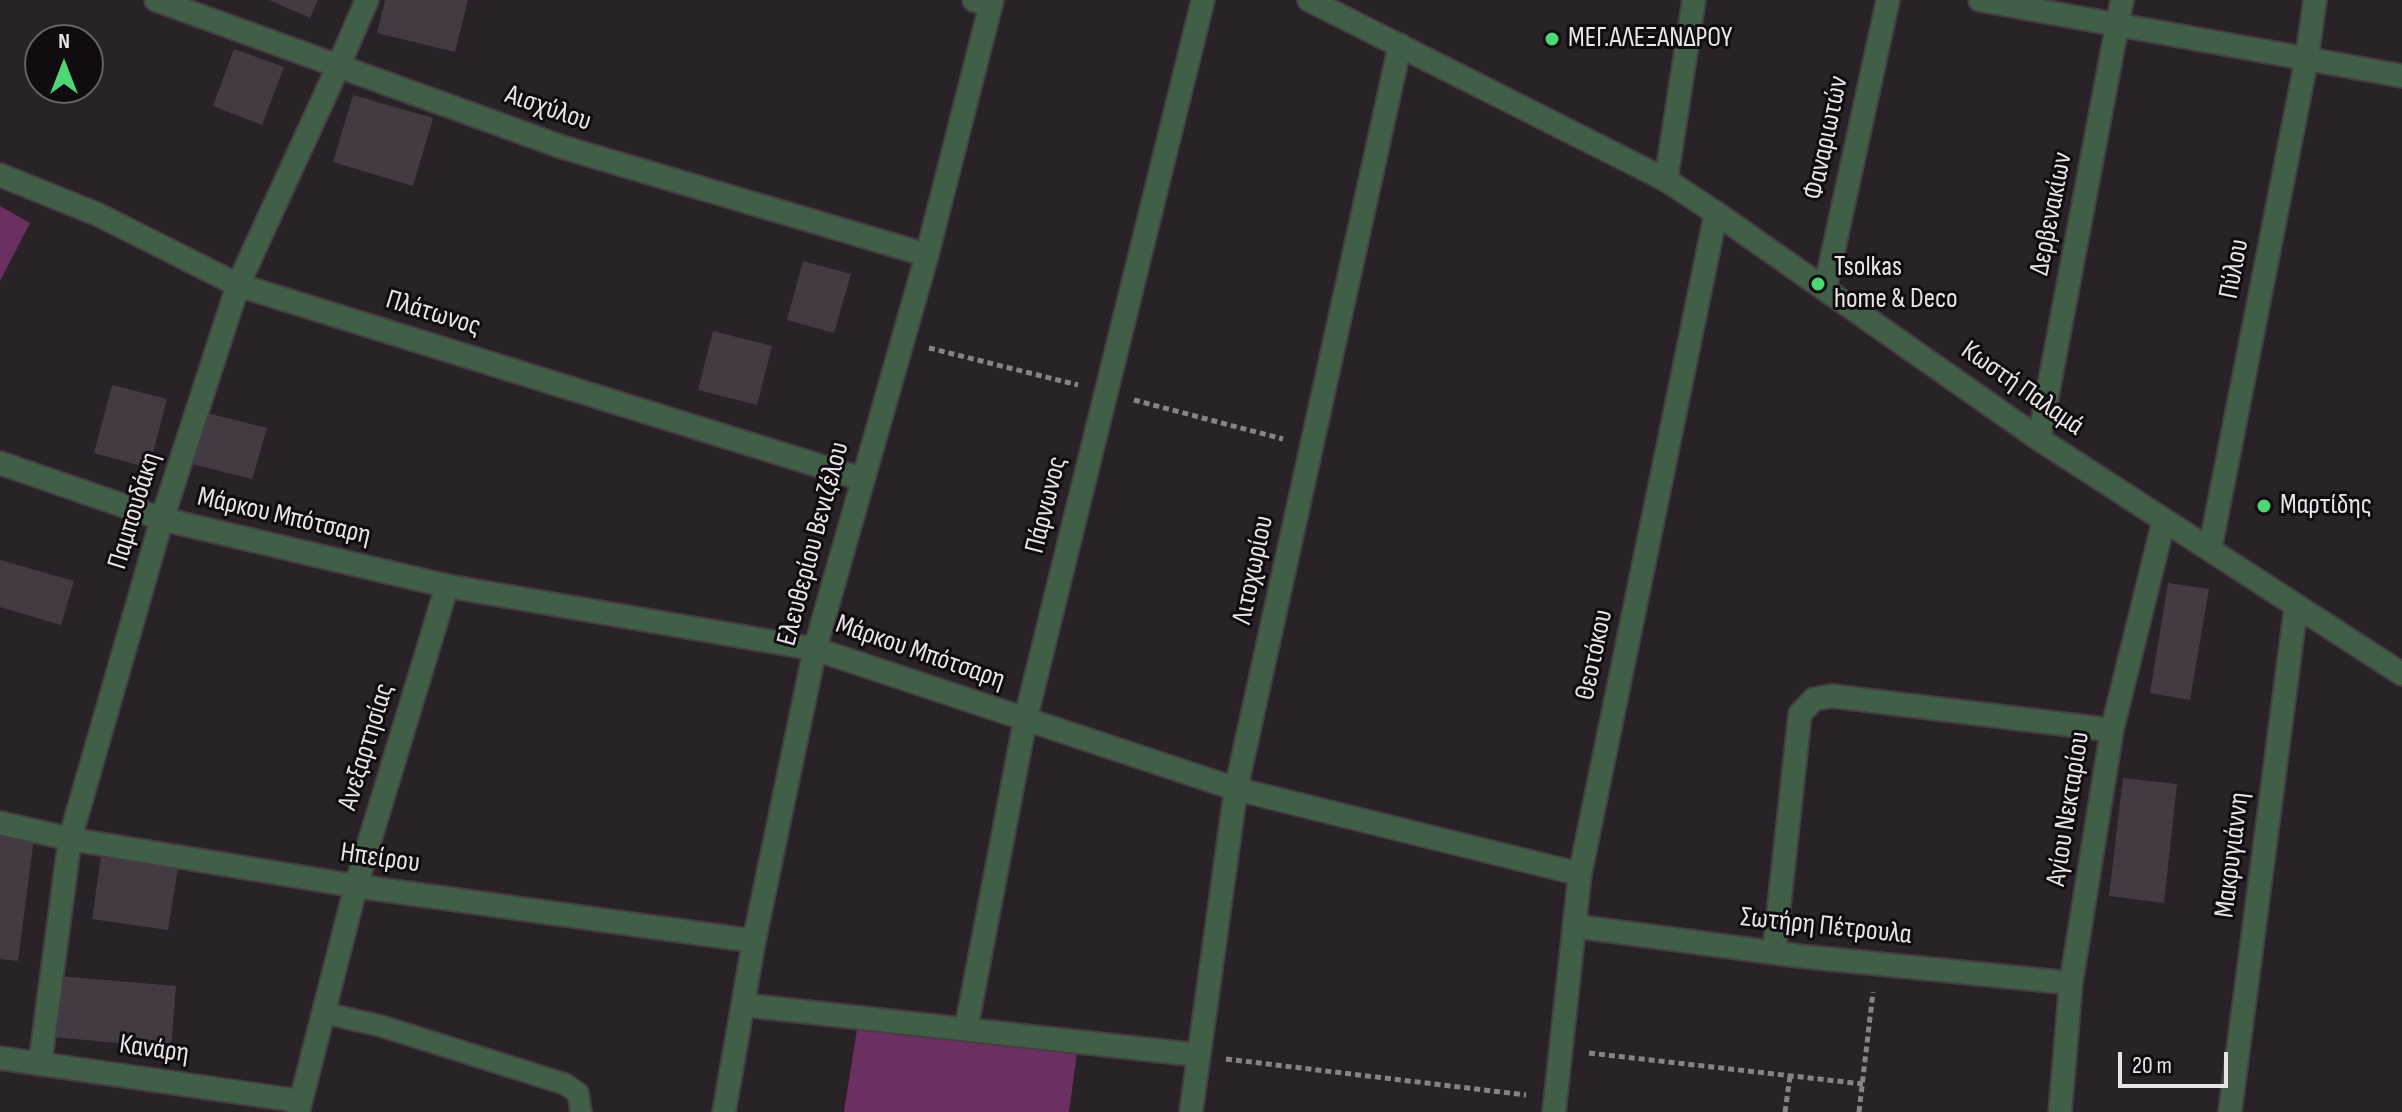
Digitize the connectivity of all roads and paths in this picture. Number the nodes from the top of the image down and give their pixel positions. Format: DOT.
graph roads {
  1 [pos="156,0"];
  2 [pos="367,0"];
  3 [pos="1203,0"];
  4 [pos="1694,0"];
  5 [pos="1888,0"];
  6 [pos="1980,0"];
  7 [pos="2122,0"];
  8 [pos="2315,0"];
  9 [pos="1314,1"];
  10 [pos="986,2"];
  11 [pos="2119,24"];
  12 [pos="1400,45"];
  13 [pos="2307,57"];
  14 [pos="338,67"];
  15 [pos="2402,76"];
  16 [pos="0,175"];
  17 [pos="1666,180"];
  18 [pos="1716,213"];
  19 [pos="927,255"];
  20 [pos="238,285"];
  21 [pos="1825,289"];
  22 [pos="2039,439"];
  23 [pos="0,463"];
  24 [pos="862,479"];
  25 [pos="162,519"];
  26 [pos="2164,520"];
  27 [pos="2210,549"];
  28 [pos="447,586"];
  29 [pos="2296,607"];
  30 [pos="815,649"];
  31 [pos="2402,674"];
  32 [pos="1025,721"];
  33 [pos="2112,730"];
  34 [pos="1236,789"];
  35 [pos="0,823"];
  36 [pos="70,839"];
  37 [pos="1580,874"];
  38 [pos="356,886"];
  39 [pos="1574,926"];
  40 [pos="754,941"];
  41 [pos="1774,952"];
  42 [pos="1877,963"];
  43 [pos="2071,983"];
  44 [pos="744,1005"];
  45 [pos="324,1013"];
  46 [pos="966,1029"];
  47 [pos="1560,1050"];
  48 [pos="1198,1055"];
  49 [pos="0,1058"];
  50 [pos="40,1064"];
  51 [pos="1790,1076"];
  52 [pos="1863,1084"];
  53 [pos="1554,1105"];
  54 [pos="299,1106"];
  55 [pos="581,1112"];
  56 [pos="724,1112"];
  57 [pos="1191,1112"];
  58 [pos="1785,1112"];
  59 [pos="1859,1112"];
  60 [pos="2060,1112"];
  61 [pos="2230,1112"];
  1 -- 14 [label="street, Αισχύλου"];
  2 -- 14 [label="street, Παμπουδάκη"];
  3 -- 32 [label="street, Πάρνωνος"];
  4 -- 17 [label="street"];
  5 -- 21 [label="street, Φαναριωτών"];
  6 -- 11 [label="street"];
  7 -- 11 [label="street, Δερβενακίων"];
  8 -- 13 [label="street, Πύλου"];
  9 -- 12 [label="street, Κωστή Παλαμά"];
  10 -- 19 [label="street, Ελευθερίου Βενιζέλου"];
  11 -- 13 [label="street"];
  11 -- 22 [label="street, Δερβενακίων"];
  12 -- 17 [label="street, Κωστή Παλαμά"];
  12 -- 34 [label="street, Λιτοχωρίου"];
  13 -- 15 [label="street"];
  13 -- 27 [label="street, Πύλου"];
  14 -- 19 [label="street, Αισχύλου"];
  14 -- 20 [label="street, Παμπουδάκη"];
  16 -- 20 [label="street, Πλάτωνος"];
  17 -- 18 [label="street, Κωστή Παλαμά"];
  18 -- 21 [label="street, Κωστή Παλαμά"];
  18 -- 37 [label="street, Θεοτόκου"];
  19 -- 24 [label="street, Ελευθερίου Βενιζέλου"];
  20 -- 24 [label="street, Πλάτωνος"];
  20 -- 25 [label="street, Παμπουδάκη"];
  21 -- 22 [label="street, Κωστή Παλαμά"];
  22 -- 26 [label="street, Κωστή Παλαμά"];
  23 -- 25 [label="street, Μάρκου Μπότσαρη"];
  24 -- 30 [label="street, Ελευθερίου Βενιζέλου"];
  25 -- 28 [label="street, Μάρκου Μπότσαρη"];
  25 -- 36 [label="street, Παμπουδάκη"];
  26 -- 27 [label="street, Κωστή Παλαμά"];
  26 -- 33 [label="street, Αγίου Νεκταρίου"];
  27 -- 29 [label="street, Κωστή Παλαμά"];
  28 -- 30 [label="street, Μάρκου Μπότσαρη"];
  28 -- 38 [label="street, Ανεξαρτησίας"];
  29 -- 31 [label="street, Κωστή Παλαμά"];
  29 -- 61 [label="street, Μακρυγιάννη"];
  30 -- 32 [label="street, Μάρκου Μπότσαρη"];
  30 -- 40 [label="street, Ελευθερίου Βενιζέλου"];
  32 -- 34 [label="street, Μάρκου Μπότσαρη"];
  32 -- 46 [label="street, Πάρνωνος"];
  33 -- 41 [label="street"];
  33 -- 43 [label="street, Αγίου Νεκταρίου"];
  34 -- 37 [label="street, Μάρκου Μπότσαρη"];
  34 -- 48 [label="street, Λιτοχωρίου"];
  35 -- 36 [label="street, Ηπείρου"];
  36 -- 38 [label="street, Ηπείρου"];
  36 -- 50 [label="street, Παμπουδάκη"];
  37 -- 39 [label="street, Θεοτόκου"];
  38 -- 40 [label="street, Ηπείρου"];
  38 -- 45 [label="street, Ανεξαρτησίας"];
  39 -- 41 [label="street, Σωτήρη Πέτρουλα"];
  39 -- 47 [label="street, Θεοτόκου"];
  40 -- 44 [label="street, Ελευθερίου Βενιζέλου"];
  41 -- 42 [label="street, Σωτήρη Πέτρουλα"];
  42 -- 43 [label="street, Σωτήρη Πέτρουλα"];
  42 -- 52 [label="path"];
  43 -- 60 [label="street, Αγίου Νεκταρίου"];
  44 -- 46 [label="street"];
  44 -- 56 [label="street, Ελευθερίου Βενιζέλου"];
  45 -- 54 [label="street, Ανεξαρτησίας"];
  45 -- 55 [label="lane"];
  46 -- 48 [label="street"];
  47 -- 51 [label="path"];
  47 -- 53 [label="street, Θεοτόκου"];
  48 -- 53 [label="path"];
  48 -- 57 [label="street, Λιτοχωρίου"];
  49 -- 50 [label="street, Κανάρη"];
  50 -- 54 [label="street, Κανάρη"];
  51 -- 52 [label="path"];
  51 -- 58 [label="path"];
  52 -- 59 [label="path"];
}
